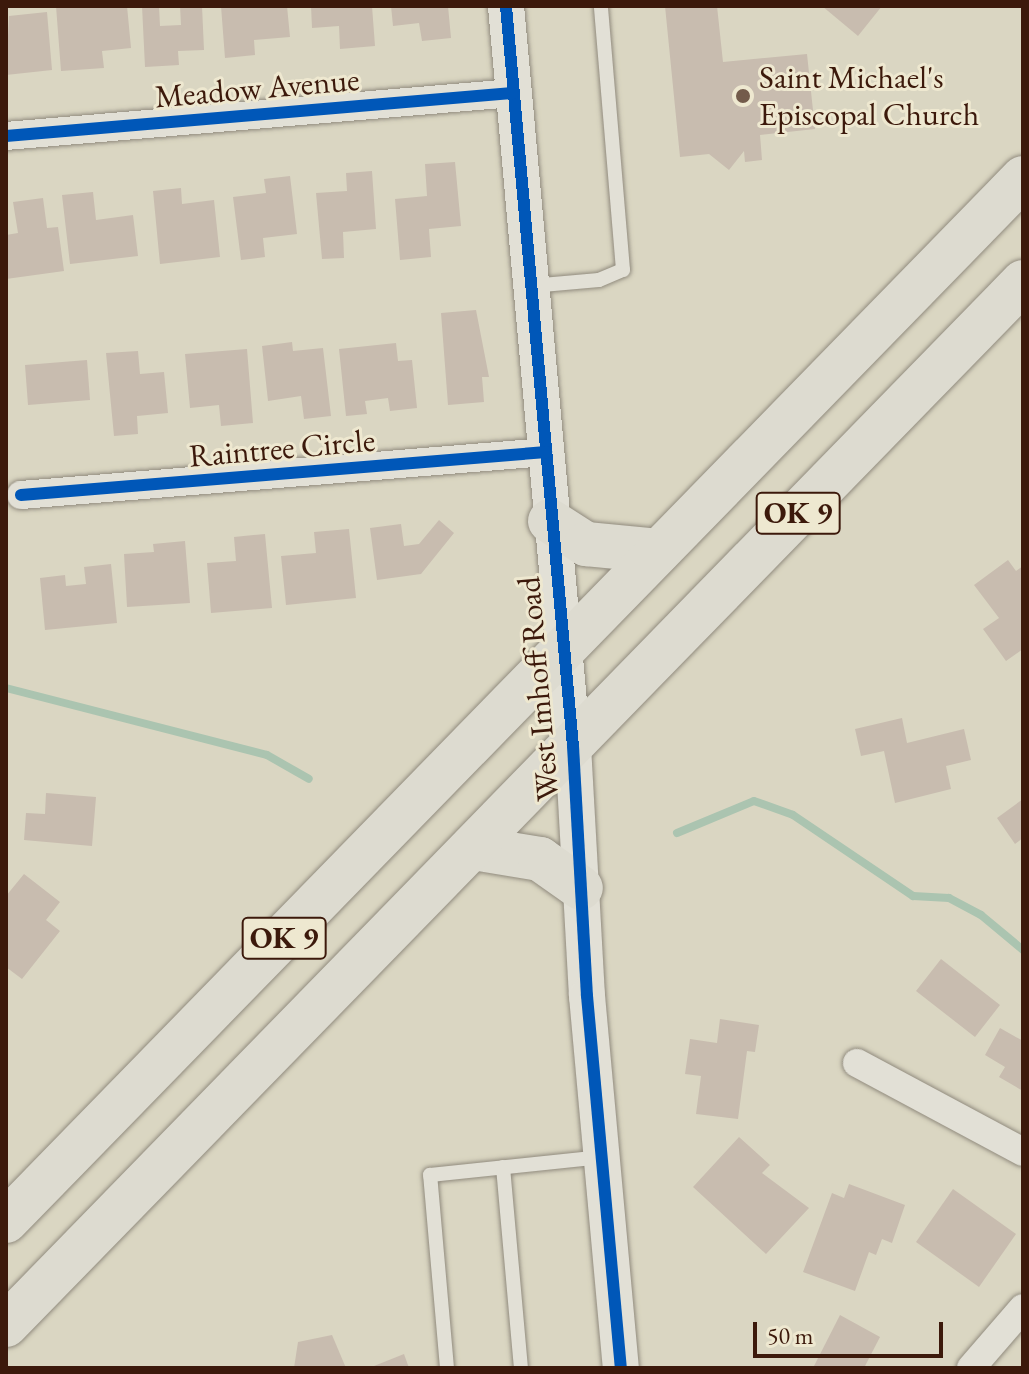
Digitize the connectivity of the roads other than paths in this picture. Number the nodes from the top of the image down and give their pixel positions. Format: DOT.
graph roads {
  1 [pos="506,6"];
  2 [pos="601,6"];
  3 [pos="513,93"];
  4 [pos="6,136"];
  5 [pos="1023,178"];
  6 [pos="1023,282"];
  7 [pos="531,286"];
  8 [pos="546,452"];
  9 [pos="21,495"];
  10 [pos="550,521"];
  11 [pos="659,551"];
  12 [pos="561,654"];
  13 [pos="573,746"];
  14 [pos="473,848"];
  15 [pos="581,888"];
  16 [pos="857,1063"];
  17 [pos="1023,1152"];
  18 [pos="602,1157"];
  19 [pos="503,1167"];
  20 [pos="6,1221"];
  21 [pos="1023,1308"];
  22 [pos="6,1325"];
  23 [pos="447,1368"];
  24 [pos="521,1368"];
  25 [pos="621,1368"];
  26 [pos="971,1368"];
  1 -- 3 [label="street, West Imhoff Road"];
  2 -- 7 [label="lane"];
  3 -- 4 [label="street, Meadow Avenue"];
  3 -- 7 [label="street, West Imhoff Road"];
  5 -- 11 [label="highway, OK 9"];
  6 -- 13 [label="highway, OK 9"];
  7 -- 8 [label="street, West Imhoff Road"];
  8 -- 9 [label="street, Raintree Circle"];
  8 -- 10 [label="street, West Imhoff Road"];
  10 -- 11 [label="highway"];
  10 -- 12 [label="street, West Imhoff Road"];
  11 -- 12 [label="highway, OK 9"];
  12 -- 13 [label="street, West Imhoff Road"];
  12 -- 20 [label="highway, OK 9"];
  13 -- 14 [label="highway, OK 9"];
  13 -- 15 [label="street, West Imhoff Road"];
  14 -- 15 [label="highway"];
  14 -- 22 [label="highway, OK 9"];
  15 -- 18 [label="street, West Imhoff Road"];
  16 -- 17 [label="street"];
  18 -- 19 [label="lane"];
  18 -- 25 [label="street, West Imhoff Road"];
  19 -- 23 [label="lane"];
  19 -- 24 [label="lane"];
  21 -- 26 [label="street"];
}
